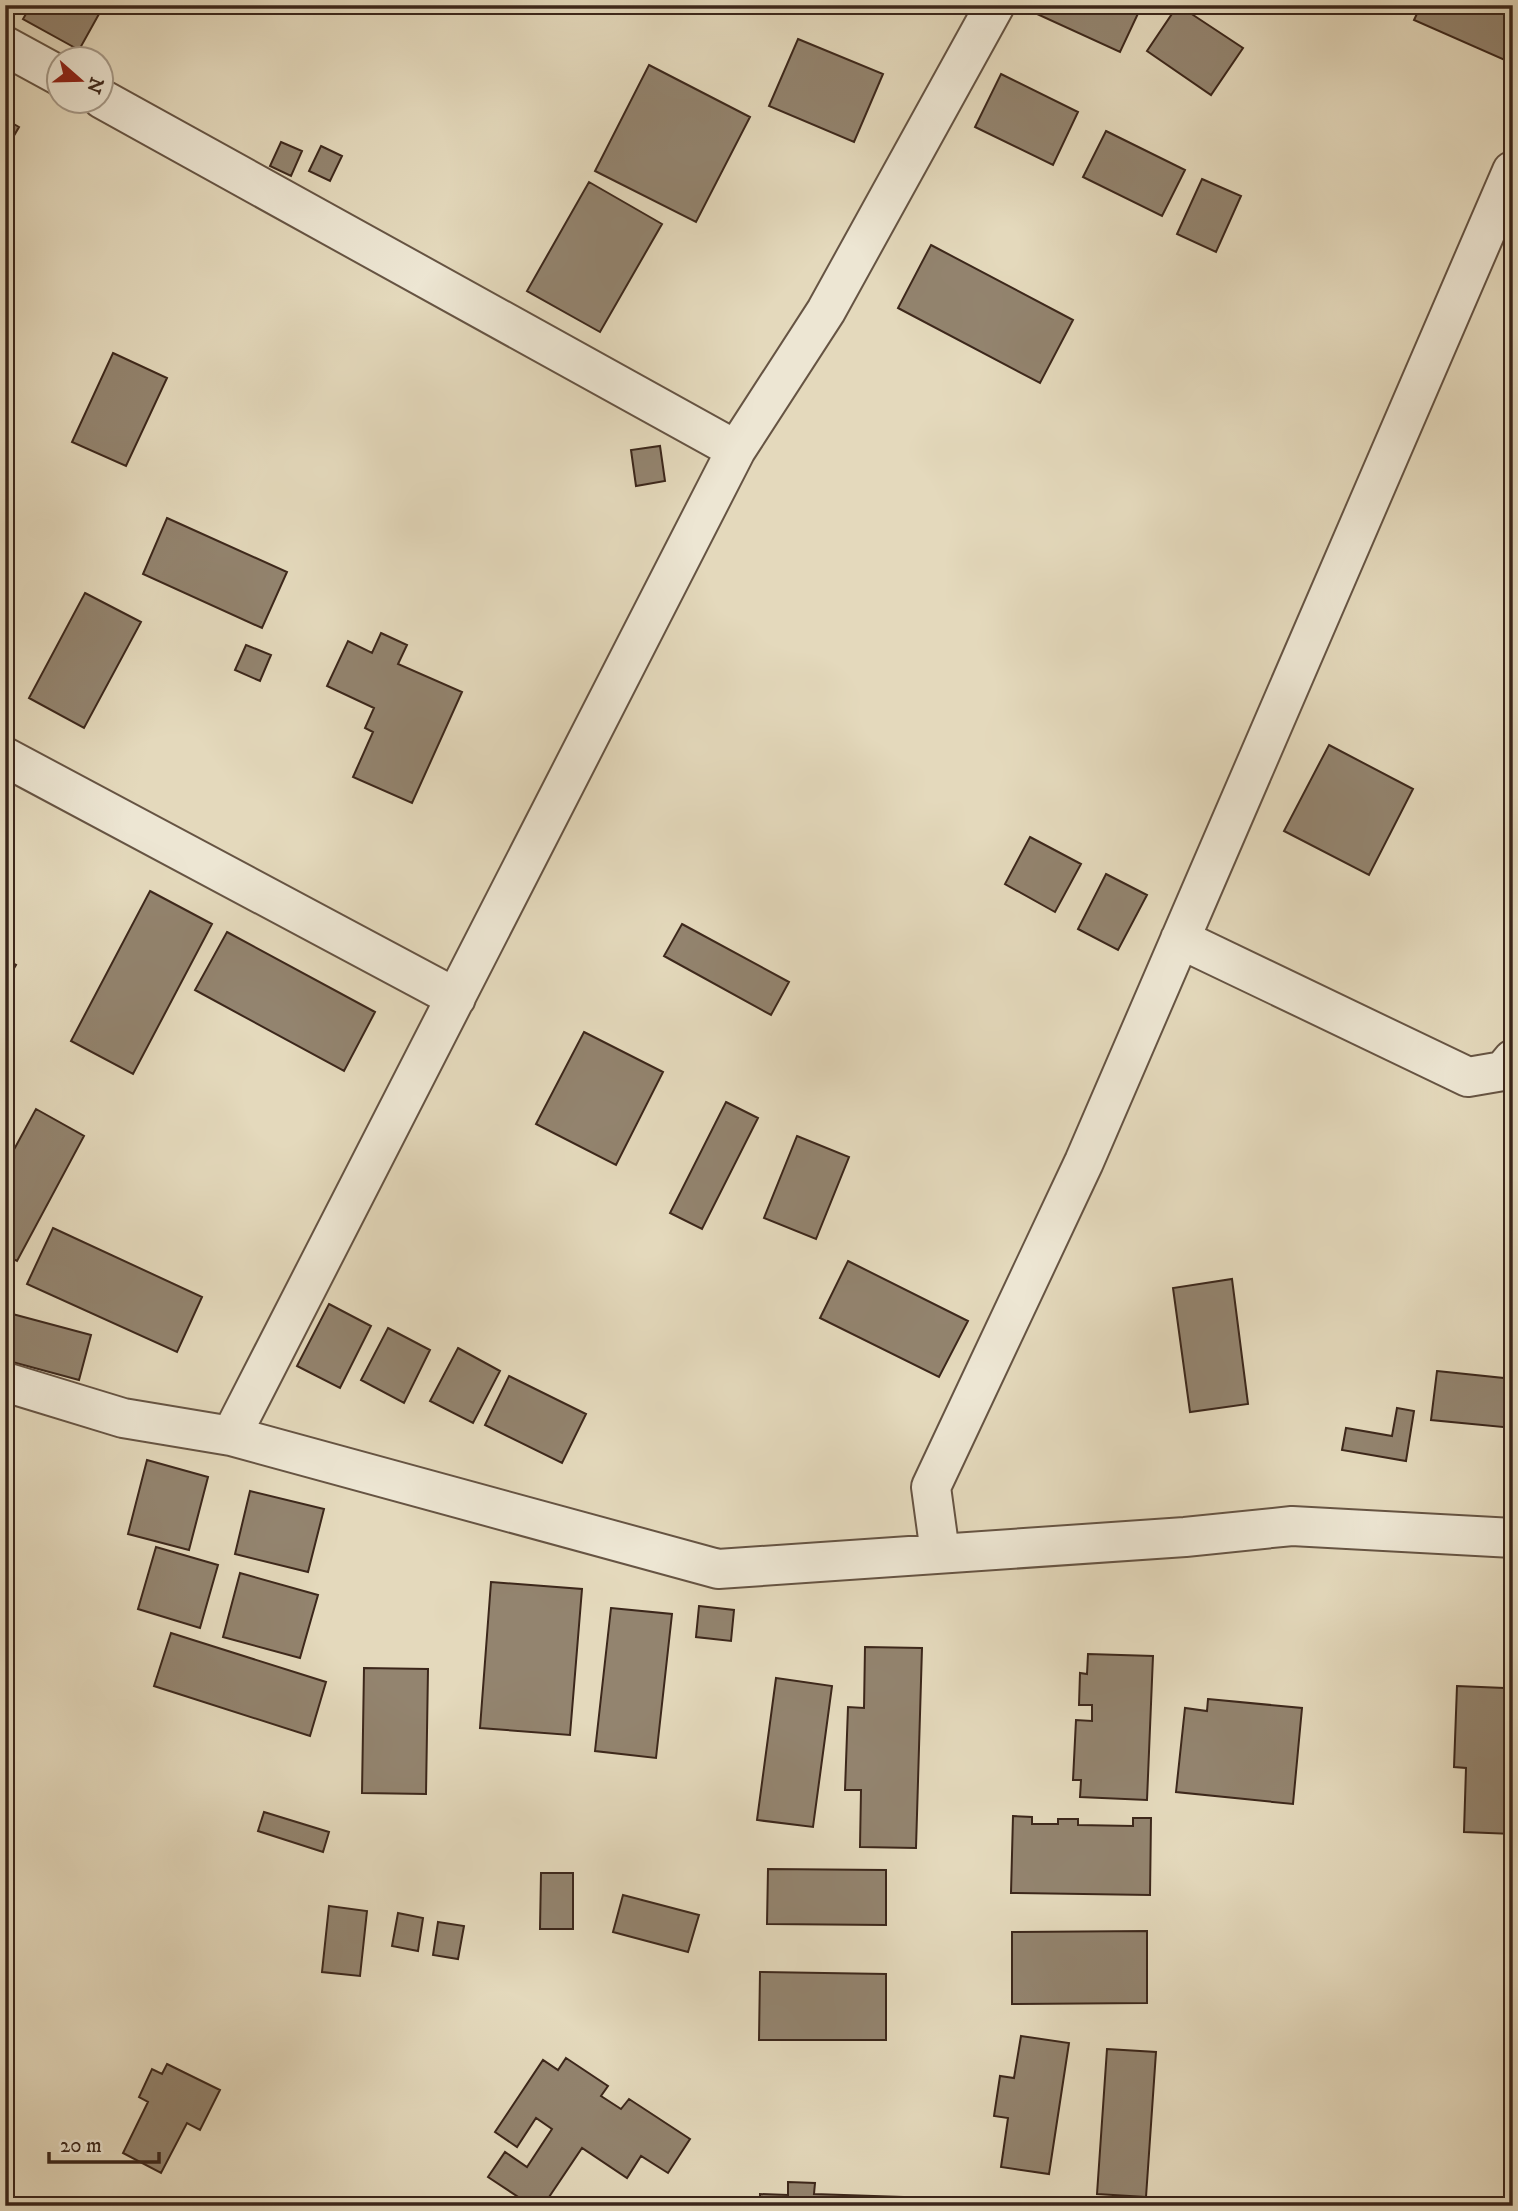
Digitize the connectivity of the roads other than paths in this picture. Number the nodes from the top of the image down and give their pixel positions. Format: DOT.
graph roads {
  1 [pos="995,5"];
  2 [pos="5,46"];
  3 [pos="46,68"];
  4 [pos="116,107"];
  5 [pos="1512,171"];
  6 [pos="736,450"];
  7 [pos="5,757"];
  8 [pos="1180,939"];
  9 [pos="456,998"];
  10 [pos="1513,1059"];
  11 [pos="5,1382"];
  12 [pos="231,1436"];
  13 [pos="1513,1538"];
  14 [pos="940,1553"];
  1 -- 6 [label="street"];
  2 -- 3 [label="street"];
  4 -- 6 [label="street"];
  5 -- 8 [label="street"];
  6 -- 9 [label="street"];
  7 -- 9 [label="street"];
  8 -- 10 [label="street"];
  8 -- 14 [label="street"];
  9 -- 12 [label="street"];
  11 -- 12 [label="street"];
  12 -- 14 [label="street"];
  13 -- 14 [label="street"];
}
